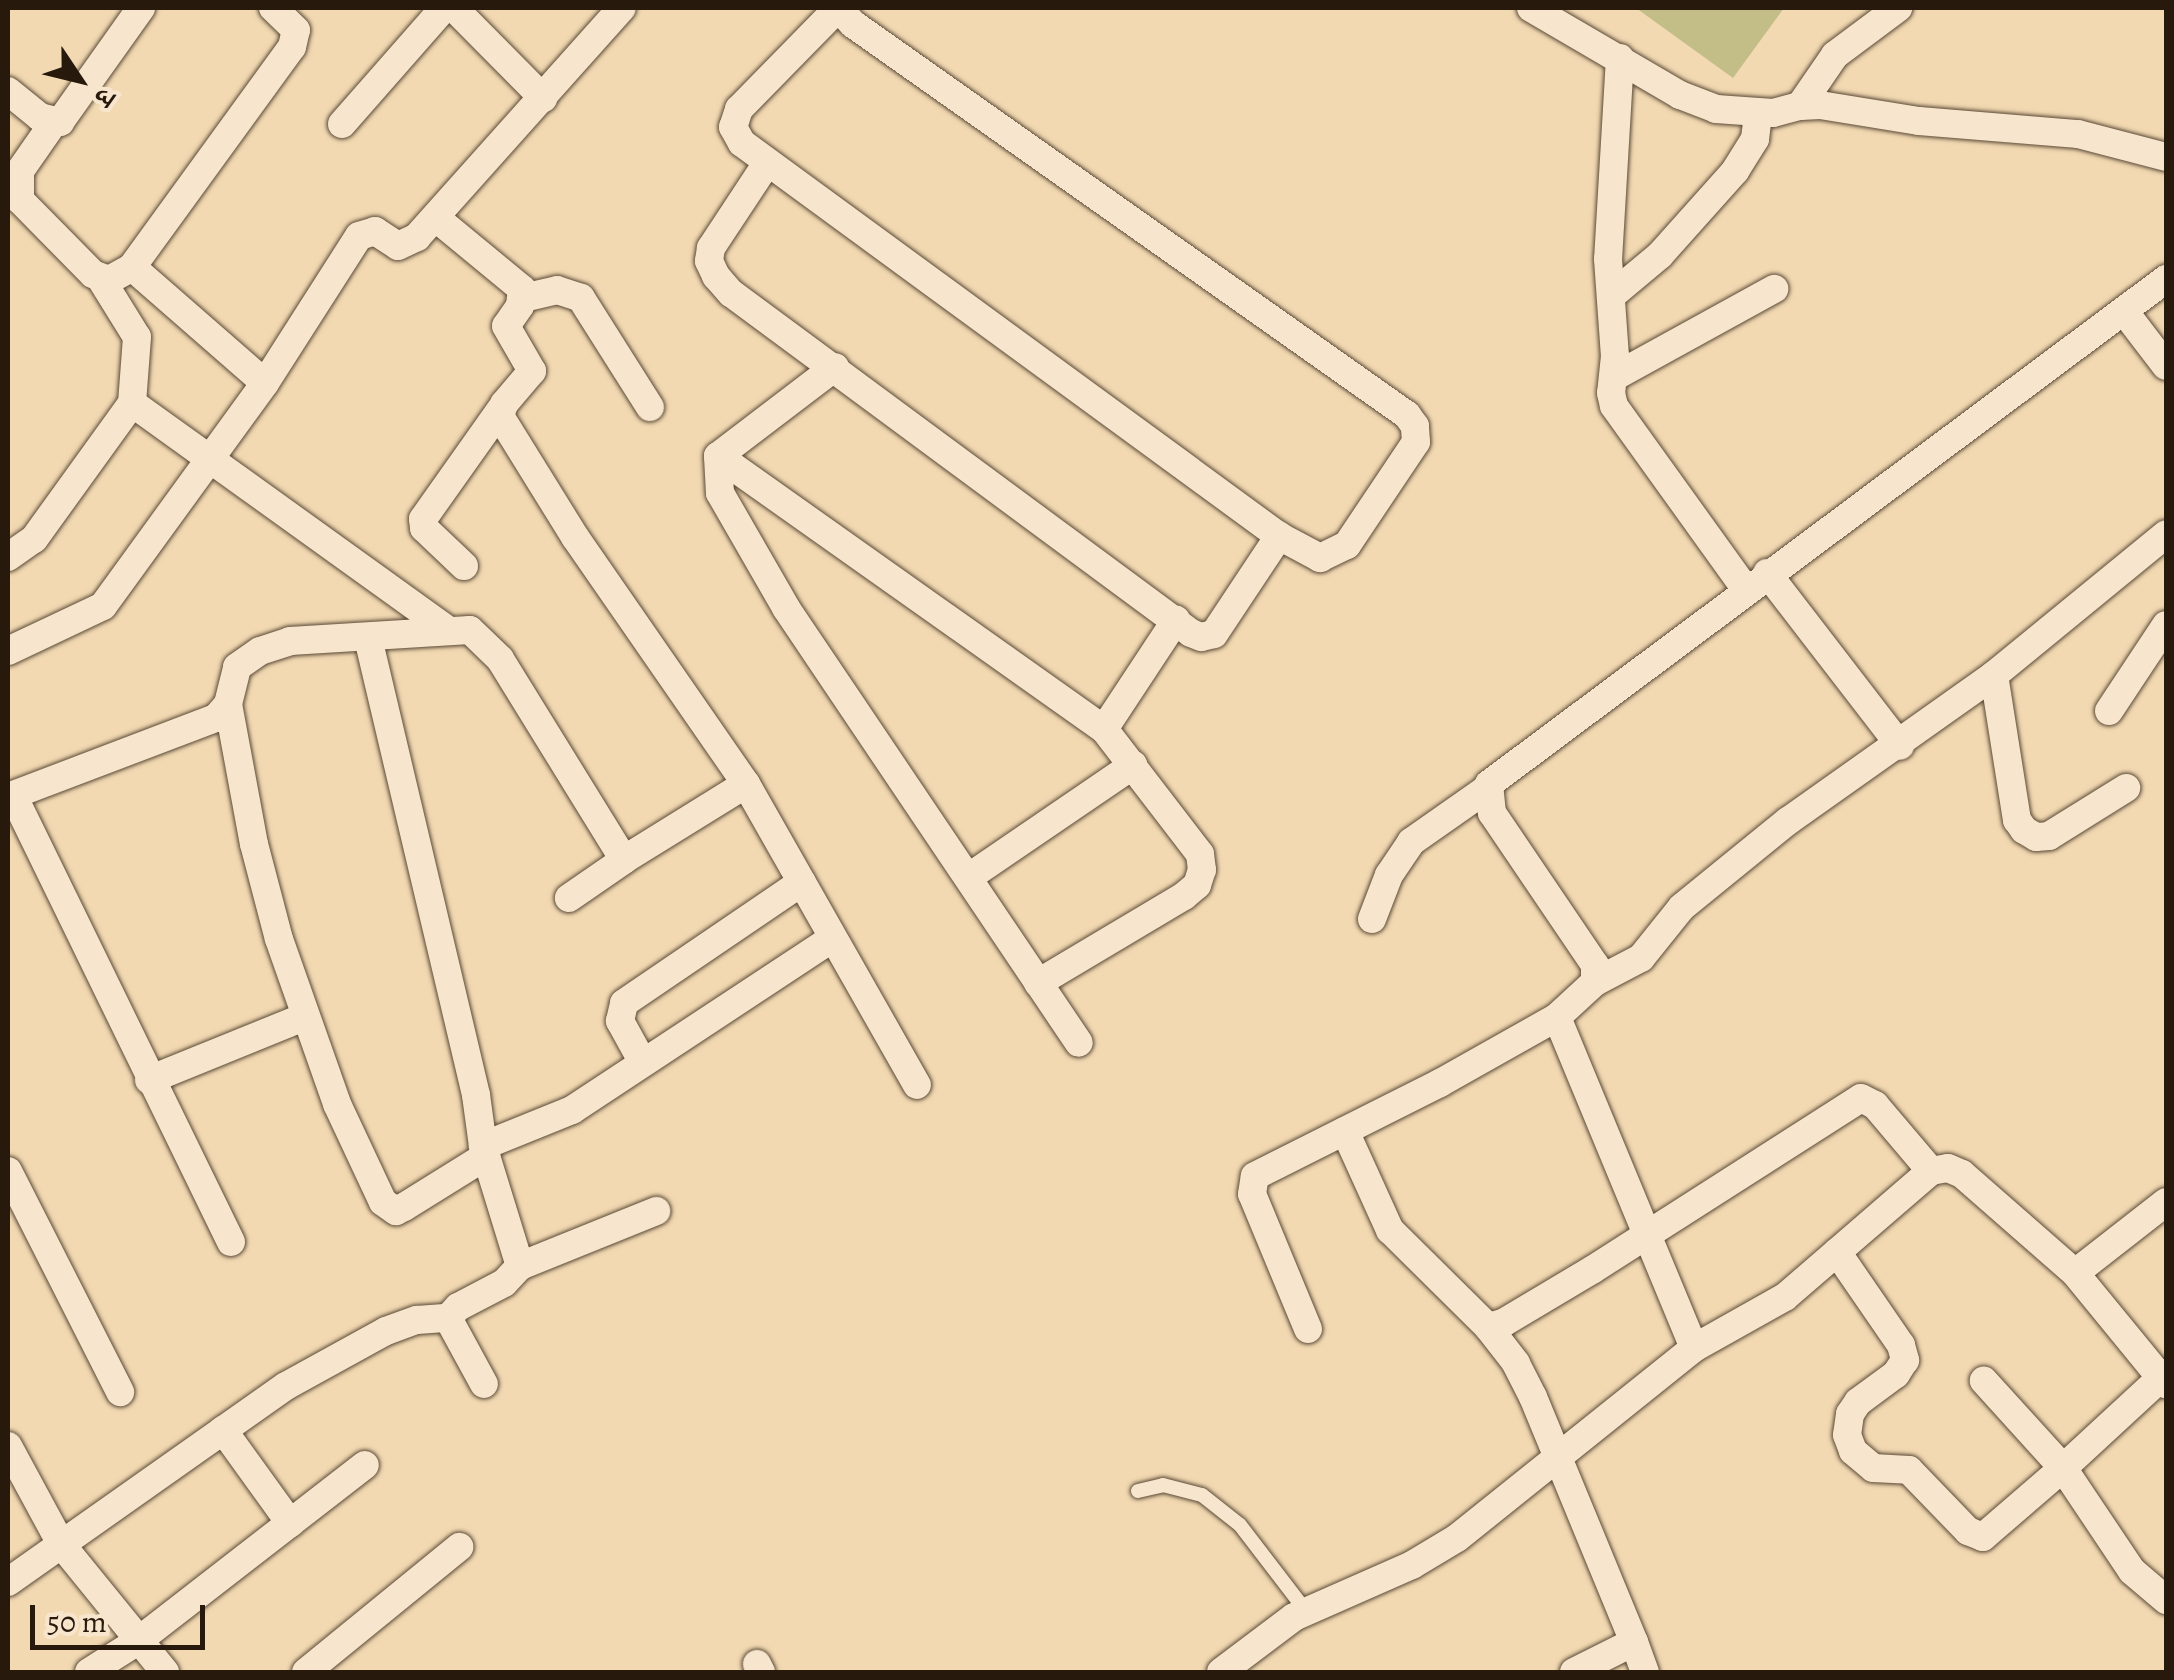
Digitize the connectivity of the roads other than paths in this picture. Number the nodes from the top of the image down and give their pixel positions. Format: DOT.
graph roads {
  1 [pos="141,8"];
  2 [pos="273,8"];
  3 [pos="444,8"];
  4 [pos="454,8"];
  5 [pos="622,8"];
  6 [pos="838,8"];
  7 [pos="1530,8"];
  8 [pos="1898,8"];
  9 [pos="1620,58"];
  10 [pos="8,91"];
  11 [pos="543,98"];
  12 [pos="1800,106"];
  13 [pos="1758,113"];
  14 [pos="54,122"];
  15 [pos="342,124"];
  16 [pos="2166,156"];
  17 [pos="767,162"];
  18 [pos="436,218"];
  19 [pos="132,267"];
  20 [pos="100,278"];
  21 [pos="2166,279"];
  22 [pos="1774,289"];
  23 [pos="1611,296"];
  24 [pos="523,298"];
  25 [pos="2124,311"];
  26 [pos="2166,366"];
  27 [pos="834,367"];
  28 [pos="1614,377"];
  29 [pos="265,383"];
  30 [pos="132,403"];
  31 [pos="650,407"];
  32 [pos="501,409"];
  33 [pos="718,456"];
  34 [pos="208,458"];
  35 [pos="1279,536"];
  36 [pos="2161,548"];
  37 [pos="8,556"];
  38 [pos="464,566"];
  39 [pos="1756,582"];
  40 [pos="1176,620"];
  41 [pos="2166,624"];
  42 [pos="448,630"];
  43 [pos="368,638"];
  44 [pos="8,651"];
  45 [pos="1994,675"];
  46 [pos="228,704"];
  47 [pos="2109,712"];
  48 [pos="1104,729"];
  49 [pos="1900,746"];
  50 [pos="1134,766"];
  51 [pos="746,784"];
  52 [pos="1488,788"];
  53 [pos="2126,788"];
  54 [pos="10,796"];
  55 [pos="622,861"];
  56 [pos="969,877"];
  57 [pos="802,882"];
  58 [pos="569,898"];
  59 [pos="1372,919"];
  60 [pos="832,938"];
  61 [pos="1595,982"];
  62 [pos="1038,983"];
  63 [pos="1556,1017"];
  64 [pos="304,1018"];
  65 [pos="1079,1043"];
  66 [pos="642,1061"];
  67 [pos="150,1080"];
  68 [pos="917,1085"];
  69 [pos="1345,1131"];
  70 [pos="485,1151"];
  71 [pos="1931,1171"];
  72 [pos="8,1172"];
  73 [pos="2166,1202"];
  74 [pos="656,1211"];
  75 [pos="1645,1236"];
  76 [pos="230,1242"];
  77 [pos="1837,1252"];
  78 [pos="520,1266"];
  79 [pos="2075,1273"];
  80 [pos="448,1318"];
  81 [pos="1488,1327"];
  82 [pos="1308,1329"];
  83 [pos="1694,1348"];
  84 [pos="2165,1378"];
  85 [pos="1984,1381"];
  86 [pos="484,1384"];
  87 [pos="120,1392"];
  88 [pos="223,1430"];
  89 [pos="1559,1458"];
  90 [pos="10,1459"];
  91 [pos="366,1465"];
  92 [pos="2063,1468"];
  93 [pos="1138,1491"];
  94 [pos="290,1523"];
  95 [pos="60,1544"];
  96 [pos="459,1547"];
  97 [pos="8,1582"];
  98 [pos="2166,1600"];
  99 [pos="1306,1611"];
  100 [pos="138,1641"];
  101 [pos="1634,1642"];
  102 [pos="89,1672"];
  103 [pos="164,1672"];
  104 [pos="306,1672"];
  105 [pos="1222,1672"];
  106 [pos="1574,1672"];
  107 [pos="1645,1672"];
  1 -- 14 [label="street"];
  2 -- 19 [label="street"];
  3 -- 15 [label="street"];
  4 -- 11 [label="street"];
  5 -- 11 [label="street"];
  6 -- 17 [label="street"];
  6 -- 35 [label="street"];
  7 -- 9 [label="street"];
  8 -- 12 [label="street"];
  9 -- 13 [label="street"];
  9 -- 23 [label="street"];
  10 -- 14 [label="street"];
  11 -- 18 [label="street"];
  12 -- 13 [label="street"];
  12 -- 16 [label="street"];
  13 -- 23 [label="street"];
  14 -- 20 [label="street"];
  17 -- 27 [label="street"];
  17 -- 35 [label="street"];
  18 -- 24 [label="street"];
  18 -- 29 [label="street"];
  19 -- 20 [label="street"];
  19 -- 29 [label="street"];
  20 -- 30 [label="street"];
  21 -- 25 [label="street"];
  22 -- 28 [label="street"];
  23 -- 28 [label="street"];
  24 -- 31 [label="street"];
  24 -- 32 [label="street"];
  25 -- 26 [label="street"];
  25 -- 39 [label="street"];
  27 -- 33 [label="street"];
  27 -- 40 [label="street"];
  28 -- 39 [label="street"];
  29 -- 34 [label="street"];
  30 -- 34 [label="street"];
  30 -- 37 [label="street"];
  32 -- 38 [label="street"];
  32 -- 51 [label="street"];
  33 -- 48 [label="street"];
  33 -- 56 [label="street"];
  34 -- 42 [label="street"];
  34 -- 44 [label="street"];
  35 -- 40 [label="street"];
  36 -- 45 [label="street"];
  39 -- 49 [label="street"];
  39 -- 52 [label="street"];
  40 -- 48 [label="street"];
  41 -- 47 [label="street"];
  42 -- 43 [label="street"];
  42 -- 55 [label="street"];
  43 -- 46 [label="street"];
  43 -- 70 [label="street"];
  45 -- 49 [label="street"];
  45 -- 53 [label="street"];
  46 -- 54 [label="street"];
  46 -- 64 [label="street"];
  48 -- 50 [label="street"];
  49 -- 61 [label="street"];
  50 -- 56 [label="street"];
  50 -- 62 [label="street"];
  51 -- 55 [label="street"];
  51 -- 57 [label="street"];
  52 -- 59 [label="street"];
  52 -- 61 [label="street"];
  54 -- 67 [label="street"];
  55 -- 58 [label="street"];
  56 -- 62 [label="street"];
  57 -- 60 [label="street"];
  57 -- 66 [label="street"];
  60 -- 66 [label="street"];
  60 -- 68 [label="street"];
  61 -- 63 [label="street"];
  62 -- 65 [label="street"];
  63 -- 69 [label="street"];
  63 -- 75 [label="street"];
  64 -- 67 [label="street"];
  64 -- 70 [label="street"];
  66 -- 70 [label="street"];
  67 -- 76 [label="street"];
  69 -- 81 [label="street"];
  69 -- 82 [label="street"];
  70 -- 78 [label="street"];
  71 -- 75 [label="street"];
  71 -- 77 [label="street"];
  71 -- 79 [label="street"];
  72 -- 87 [label="street"];
  73 -- 79 [label="street"];
  74 -- 78 [label="street"];
  75 -- 81 [label="street"];
  75 -- 83 [label="street"];
  77 -- 83 [label="street"];
  77 -- 92 [label="street"];
  78 -- 80 [label="street"];
  79 -- 84 [label="street"];
  80 -- 86 [label="street"];
  80 -- 88 [label="street"];
  81 -- 89 [label="street"];
  83 -- 89 [label="street"];
  84 -- 92 [label="street"];
  85 -- 92 [label="street"];
  88 -- 94 [label="street"];
  88 -- 95 [label="street"];
  89 -- 99 [label="street"];
  89 -- 101 [label="street"];
  90 -- 95 [label="street"];
  91 -- 94 [label="street"];
  92 -- 98 [label="street"];
  93 -- 99 [label="lane"];
  94 -- 100 [label="street"];
  95 -- 97 [label="street"];
  95 -- 100 [label="street"];
  96 -- 104 [label="street"];
  99 -- 105 [label="street"];
  100 -- 102 [label="street"];
  100 -- 103 [label="street"];
  101 -- 106 [label="street"];
  101 -- 107 [label="street"];
}
